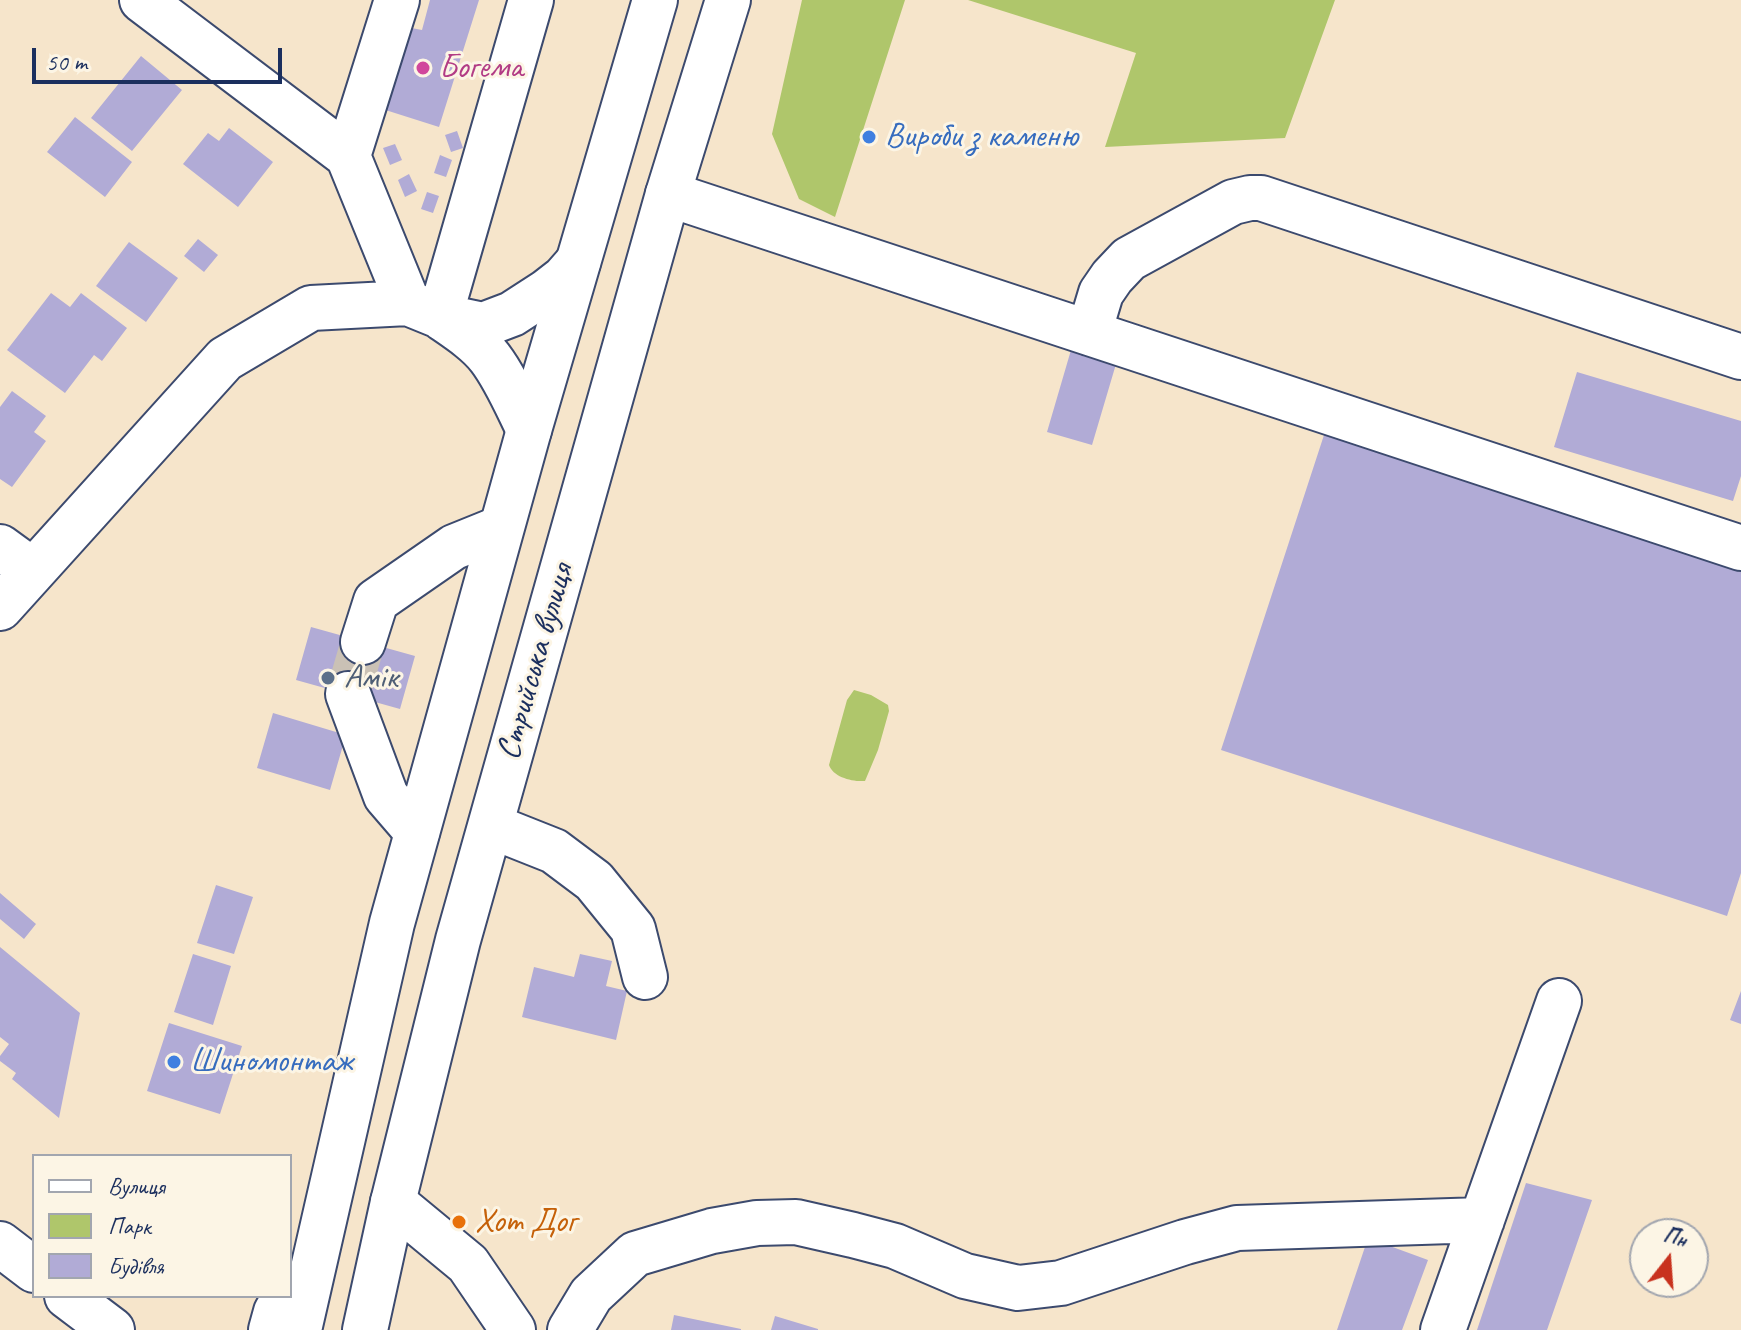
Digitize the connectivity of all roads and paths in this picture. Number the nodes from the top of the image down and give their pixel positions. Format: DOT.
graph roads {
  1 [pos="142,0"];
  2 [pos="397,0"];
  3 [pos="531,0"];
  4 [pos="655,0"];
  5 [pos="728,0"];
  6 [pos="348,156"];
  7 [pos="668,194"];
  8 [pos="578,262"];
  9 [pos="424,310"];
  10 [pos="1089,333"];
  11 [pos="1741,357"];
  12 [pos="529,430"];
  13 [pos="501,528"];
  14 [pos="1741,548"];
  15 [pos="16,559"];
  16 [pos="0,608"];
  17 [pos="363,642"];
  18 [pos="348,694"];
  19 [pos="491,826"];
  20 [pos="417,832"];
  21 [pos="645,977"];
  22 [pos="1559,1001"];
  23 [pos="393,1202"];
  24 [pos="1482,1220"];
  25 [pos="0,1244"];
  26 [pos="32,1268"];
  27 [pos="296,1287"];
  28 [pos="70,1298"];
  29 [pos="287,1298"];
  30 [pos="112,1330"];
  31 [pos="271,1330"];
  32 [pos="299,1330"];
  33 [pos="365,1330"];
  34 [pos="513,1330"];
  35 [pos="570,1330"];
  36 [pos="1443,1330"];
  1 -- 6 [label="main road"];
  2 -- 6 [label="main road"];
  3 -- 9 [label="main road"];
  4 -- 8 [label="main road, Стрийська вулиця"];
  5 -- 7 [label="main road, Стрийська вулиця"];
  6 -- 9 [label="main road"];
  7 -- 10 [label="main road"];
  7 -- 19 [label="main road, Стрийська вулиця"];
  8 -- 9 [label="main road"];
  8 -- 12 [label="main road, Стрийська вулиця"];
  9 -- 12 [label="main road"];
  9 -- 15 [label="main road"];
  10 -- 11 [label="main road"];
  10 -- 14 [label="main road"];
  12 -- 13 [label="main road, Стрийська вулиця"];
  13 -- 17 [label="main road"];
  13 -- 20 [label="main road, Стрийська вулиця"];
  15 -- 16 [label="main road"];
  18 -- 20 [label="main road"];
  19 -- 21 [label="main road"];
  19 -- 23 [label="main road, Стрийська вулиця"];
  20 -- 27 [label="main road, Стрийська вулиця"];
  22 -- 24 [label="main road"];
  23 -- 33 [label="main road, Стрийська вулиця"];
  23 -- 34 [label="main road"];
  24 -- 35 [label="main road"];
  24 -- 36 [label="main road"];
  25 -- 26 [label="main road"];
  27 -- 32 [label="main road, Стрийська вулиця"];
  28 -- 30 [label="main road"];
  29 -- 31 [label="main road"];
}
